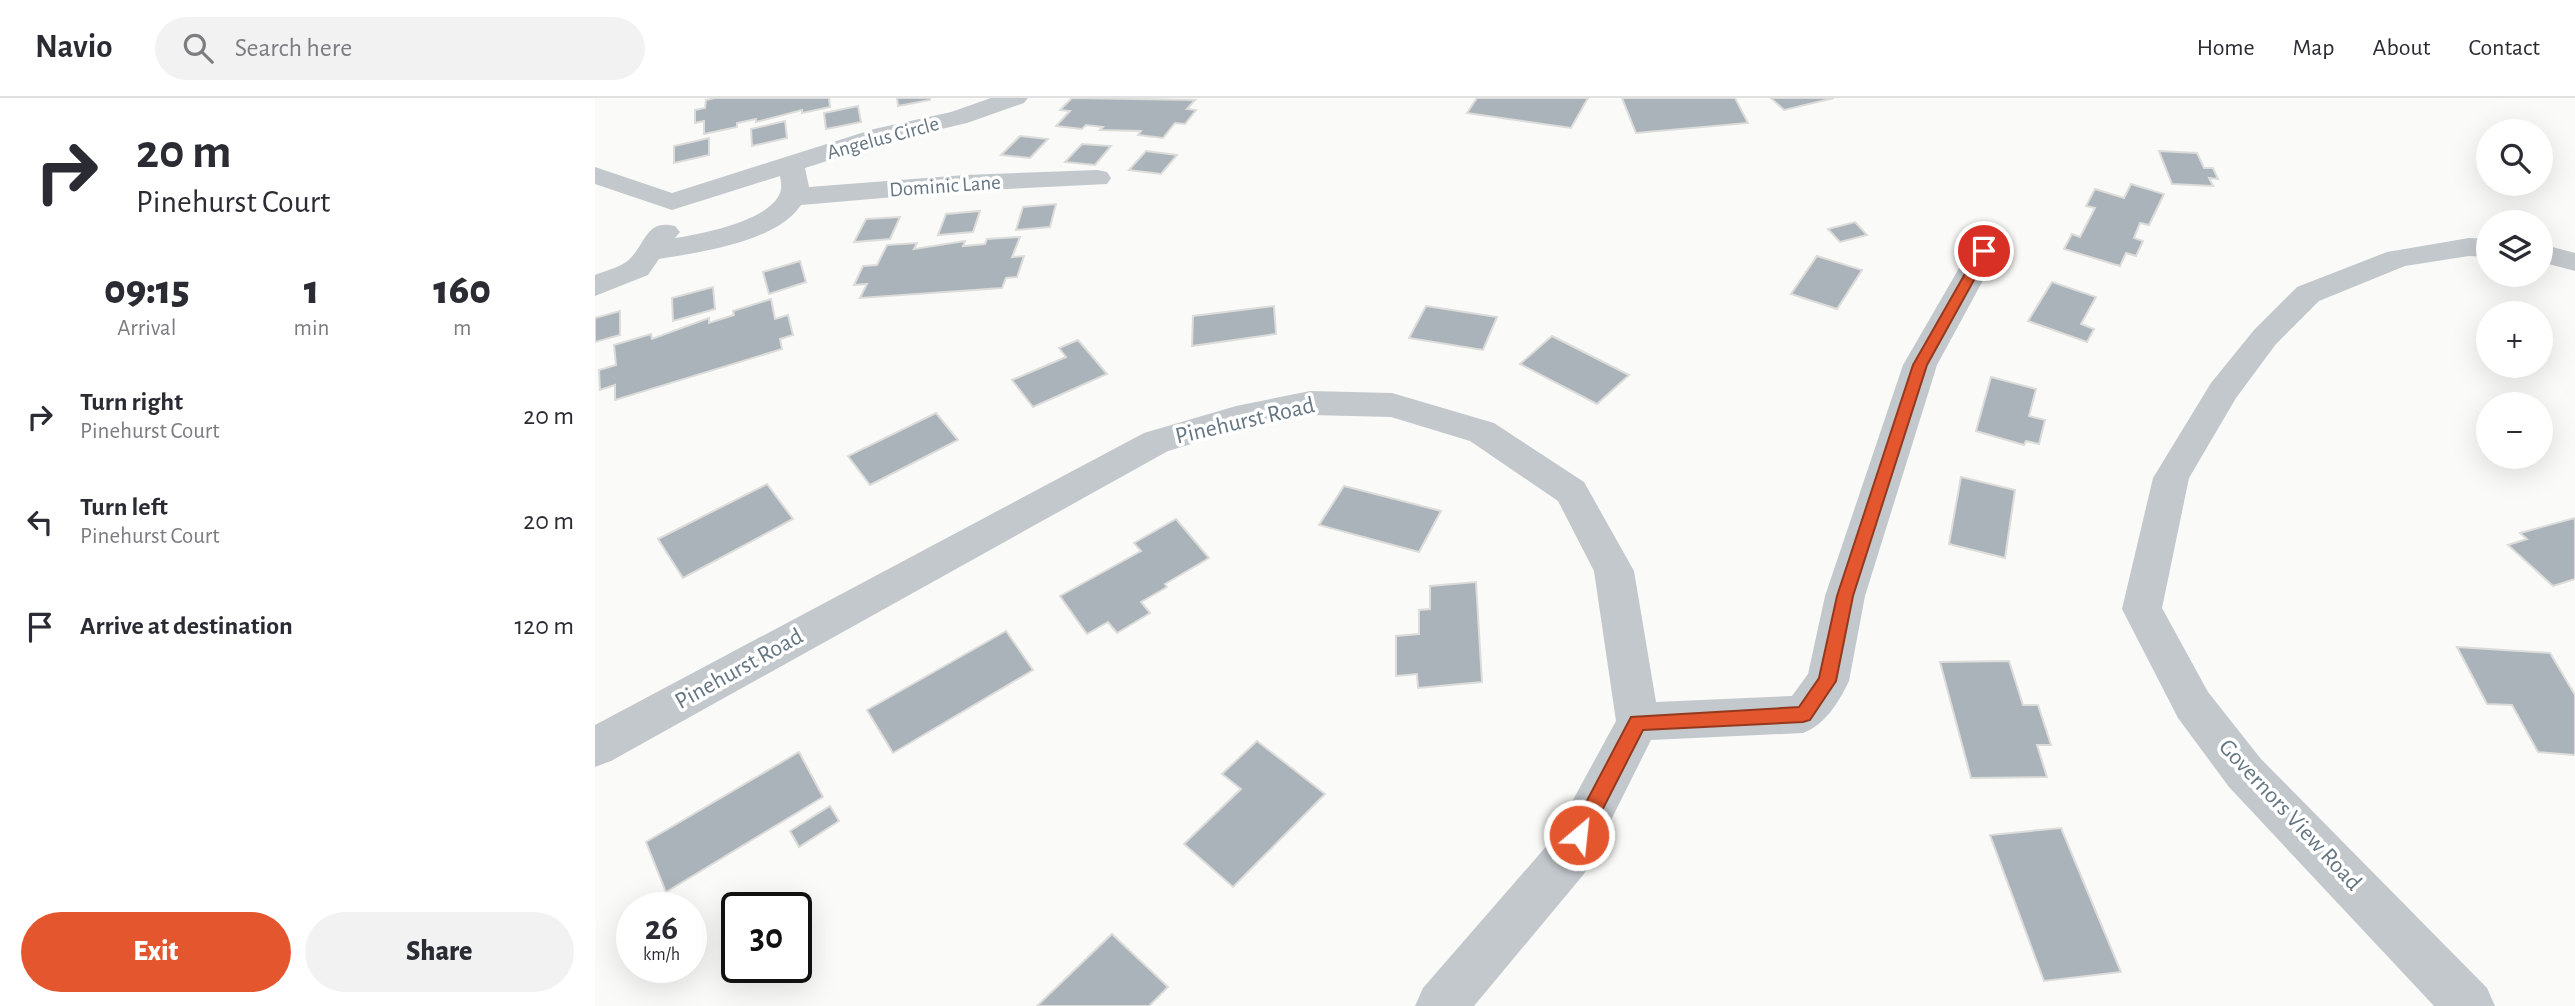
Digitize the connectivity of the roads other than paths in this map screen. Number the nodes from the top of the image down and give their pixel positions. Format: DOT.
graph roads {
  1 [pos="1015,98"];
  2 [pos="791,164"];
  3 [pos="595,175"];
  4 [pos="1097,178"];
  5 [pos="793,197"];
  6 [pos="672,202"];
  7 [pos="2476,247"];
  8 [pos="1984,251"];
  9 [pos="650,252"];
  10 [pos="2553,256"];
  11 [pos="2575,262"];
  12 [pos="595,286"];
  13 [pos="1638,722"];
  14 [pos="595,747"];
  15 [pos="1441,1006"];
  16 [pos="2469,1006"];
  1 -- 2 [label="street, Angelus Circle"];
  2 -- 5 [label="street"];
  2 -- 6 [label="street, Angelus Circle"];
  3 -- 6 [label="street"];
  4 -- 5 [label="street, Dominic Lane"];
  5 -- 9 [label="street"];
  6 -- 9 [label="street"];
  7 -- 16 [label="street, Governors View Road"];
  8 -- 13 [label="street"];
  9 -- 12 [label="street"];
  10 -- 11 [label="street"];
  13 -- 14 [label="street, Pinehurst Road"];
  13 -- 15 [label="street"];
}
